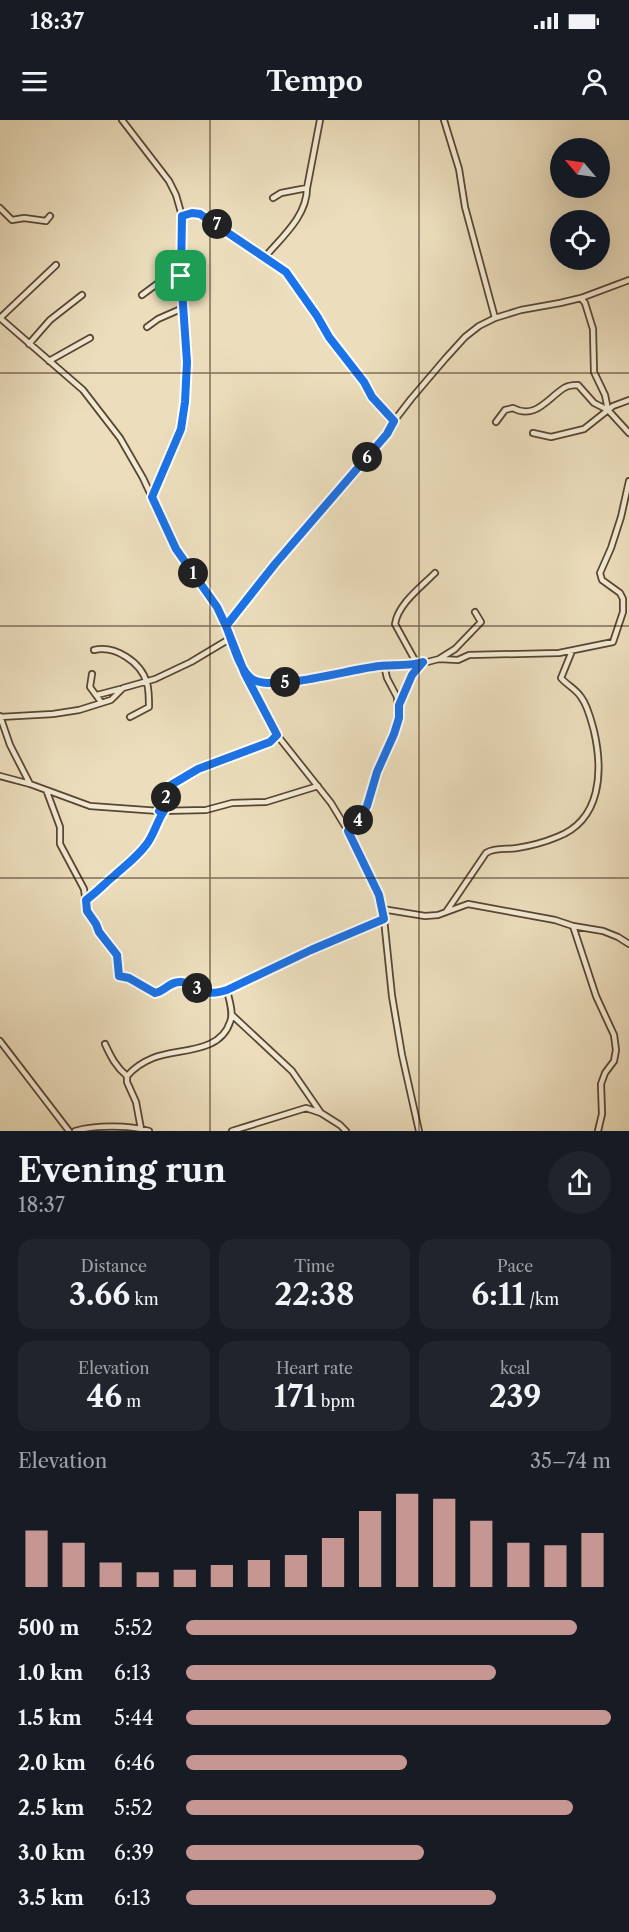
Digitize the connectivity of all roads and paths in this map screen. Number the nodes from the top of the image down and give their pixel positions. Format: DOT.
graph roads {
  1 [pos="122,120"];
  2 [pos="320,120"];
  3 [pos="444,120"];
  4 [pos="307,188"];
  5 [pos="273,198"];
  6 [pos="0,208"];
  7 [pos="50,216"];
  8 [pos="182,216"];
  9 [pos="265,257"];
  10 [pos="56,265"];
  11 [pos="181,276"];
  12 [pos="629,280"];
  13 [pos="142,295"];
  14 [pos="82,296"];
  15 [pos="581,298"];
  16 [pos="183,308"];
  17 [pos="0,318"];
  18 [pos="495,318"];
  19 [pos="147,327"];
  20 [pos="90,338"];
  21 [pos="29,344"];
  22 [pos="50,361"];
  23 [pos="629,400"];
  24 [pos="608,410"];
  25 [pos="394,421"];
  26 [pos="496,422"];
  27 [pos="533,433"];
  28 [pos="629,433"];
  29 [pos="629,482"];
  30 [pos="152,497"];
  31 [pos="435,573"];
  32 [pos="475,612"];
  33 [pos="226,626"];
  34 [pos="231,638"];
  35 [pos="94,650"];
  36 [pos="572,651"];
  37 [pos="439,659"];
  38 [pos="423,662"];
  39 [pos="384,665"];
  40 [pos="415,665"];
  41 [pos="92,674"];
  42 [pos="245,674"];
  43 [pos="412,675"];
  44 [pos="147,681"];
  45 [pos="260,682"];
  46 [pos="123,688"];
  47 [pos="252,688"];
  48 [pos="97,695"];
  49 [pos="101,702"];
  50 [pos="399,705"];
  51 [pos="0,717"];
  52 [pos="130,717"];
  53 [pos="277,735"];
  54 [pos="0,776"];
  55 [pos="30,784"];
  56 [pos="318,786"];
  57 [pos="47,792"];
  58 [pos="161,811"];
  59 [pos="348,831"];
  60 [pos="86,900"];
  61 [pos="382,909"];
  62 [pos="446,912"];
  63 [pos="384,919"];
  64 [pos="573,926"];
  65 [pos="629,944"];
  66 [pos="227,990"];
  67 [pos="232,1015"];
  68 [pos="0,1041"];
  69 [pos="105,1044"];
  70 [pos="127,1076"];
  71 [pos="314,1104"];
  72 [pos="309,1108"];
  73 [pos="321,1113"];
  74 [pos="141,1129"];
  75 [pos="69,1131"];
  76 [pos="75,1131"];
  77 [pos="149,1131"];
  78 [pos="232,1131"];
  79 [pos="346,1131"];
  80 [pos="419,1131"];
  81 [pos="598,1131"];
  1 -- 8 [label="street"];
  2 -- 4 [label="street"];
  3 -- 18 [label="street"];
  4 -- 5 [label="street"];
  4 -- 9 [label="street"];
  6 -- 7 [label="street"];
  8 -- 9 [label="street"];
  8 -- 11 [label="street"];
  9 -- 25 [label="street"];
  10 -- 17 [label="street"];
  11 -- 13 [label="street"];
  11 -- 16 [label="street"];
  12 -- 15 [label="street"];
  14 -- 21 [label="street"];
  15 -- 18 [label="street"];
  15 -- 24 [label="street"];
  16 -- 19 [label="street"];
  16 -- 30 [label="street"];
  17 -- 21 [label="street"];
  18 -- 25 [label="street"];
  20 -- 22 [label="street"];
  21 -- 22 [label="street"];
  22 -- 30 [label="street"];
  23 -- 24 [label="street"];
  24 -- 26 [label="street"];
  24 -- 27 [label="street"];
  24 -- 28 [label="street"];
  25 -- 33 [label="street"];
  29 -- 36 [label="street"];
  30 -- 33 [label="street"];
  31 -- 40 [label="street"];
  32 -- 37 [label="street"];
  33 -- 34 [label="street"];
  34 -- 42 [label="street"];
  34 -- 44 [label="street"];
  35 -- 44 [label="street"];
  36 -- 37 [label="street"];
  36 -- 62 [label="street"];
  37 -- 38 [label="street"];
  38 -- 40 [label="street"];
  38 -- 43 [label="street"];
  39 -- 40 [label="street"];
  39 -- 45 [label="street"];
  39 -- 50 [label="street"];
  40 -- 43 [label="street"];
  41 -- 48 [label="street"];
  42 -- 45 [label="street"];
  42 -- 47 [label="street"];
  43 -- 50 [label="street"];
  44 -- 46 [label="street"];
  44 -- 52 [label="street"];
  45 -- 47 [label="street"];
  46 -- 48 [label="street"];
  46 -- 49 [label="street"];
  47 -- 53 [label="street"];
  48 -- 49 [label="street"];
  49 -- 51 [label="street"];
  50 -- 59 [label="street"];
  51 -- 55 [label="street"];
  53 -- 56 [label="street"];
  53 -- 58 [label="street"];
  54 -- 55 [label="street"];
  55 -- 57 [label="street"];
  56 -- 58 [label="street"];
  56 -- 59 [label="street"];
  57 -- 58 [label="street"];
  57 -- 60 [label="street"];
  58 -- 60 [label="street"];
  59 -- 61 [label="street"];
  60 -- 66 [label="street"];
  61 -- 62 [label="street"];
  61 -- 63 [label="street"];
  62 -- 64 [label="street"];
  63 -- 66 [label="street"];
  63 -- 80 [label="street"];
  64 -- 65 [label="street"];
  64 -- 81 [label="street"];
  66 -- 67 [label="street"];
  67 -- 70 [label="street"];
  67 -- 71 [label="street"];
  68 -- 75 [label="street"];
  69 -- 70 [label="street"];
  70 -- 74 [label="street"];
  71 -- 72 [label="street"];
  71 -- 73 [label="street"];
  72 -- 73 [label="street"];
  72 -- 78 [label="street"];
  73 -- 79 [label="street"];
  74 -- 76 [label="street"];
  74 -- 77 [label="street"];
}
